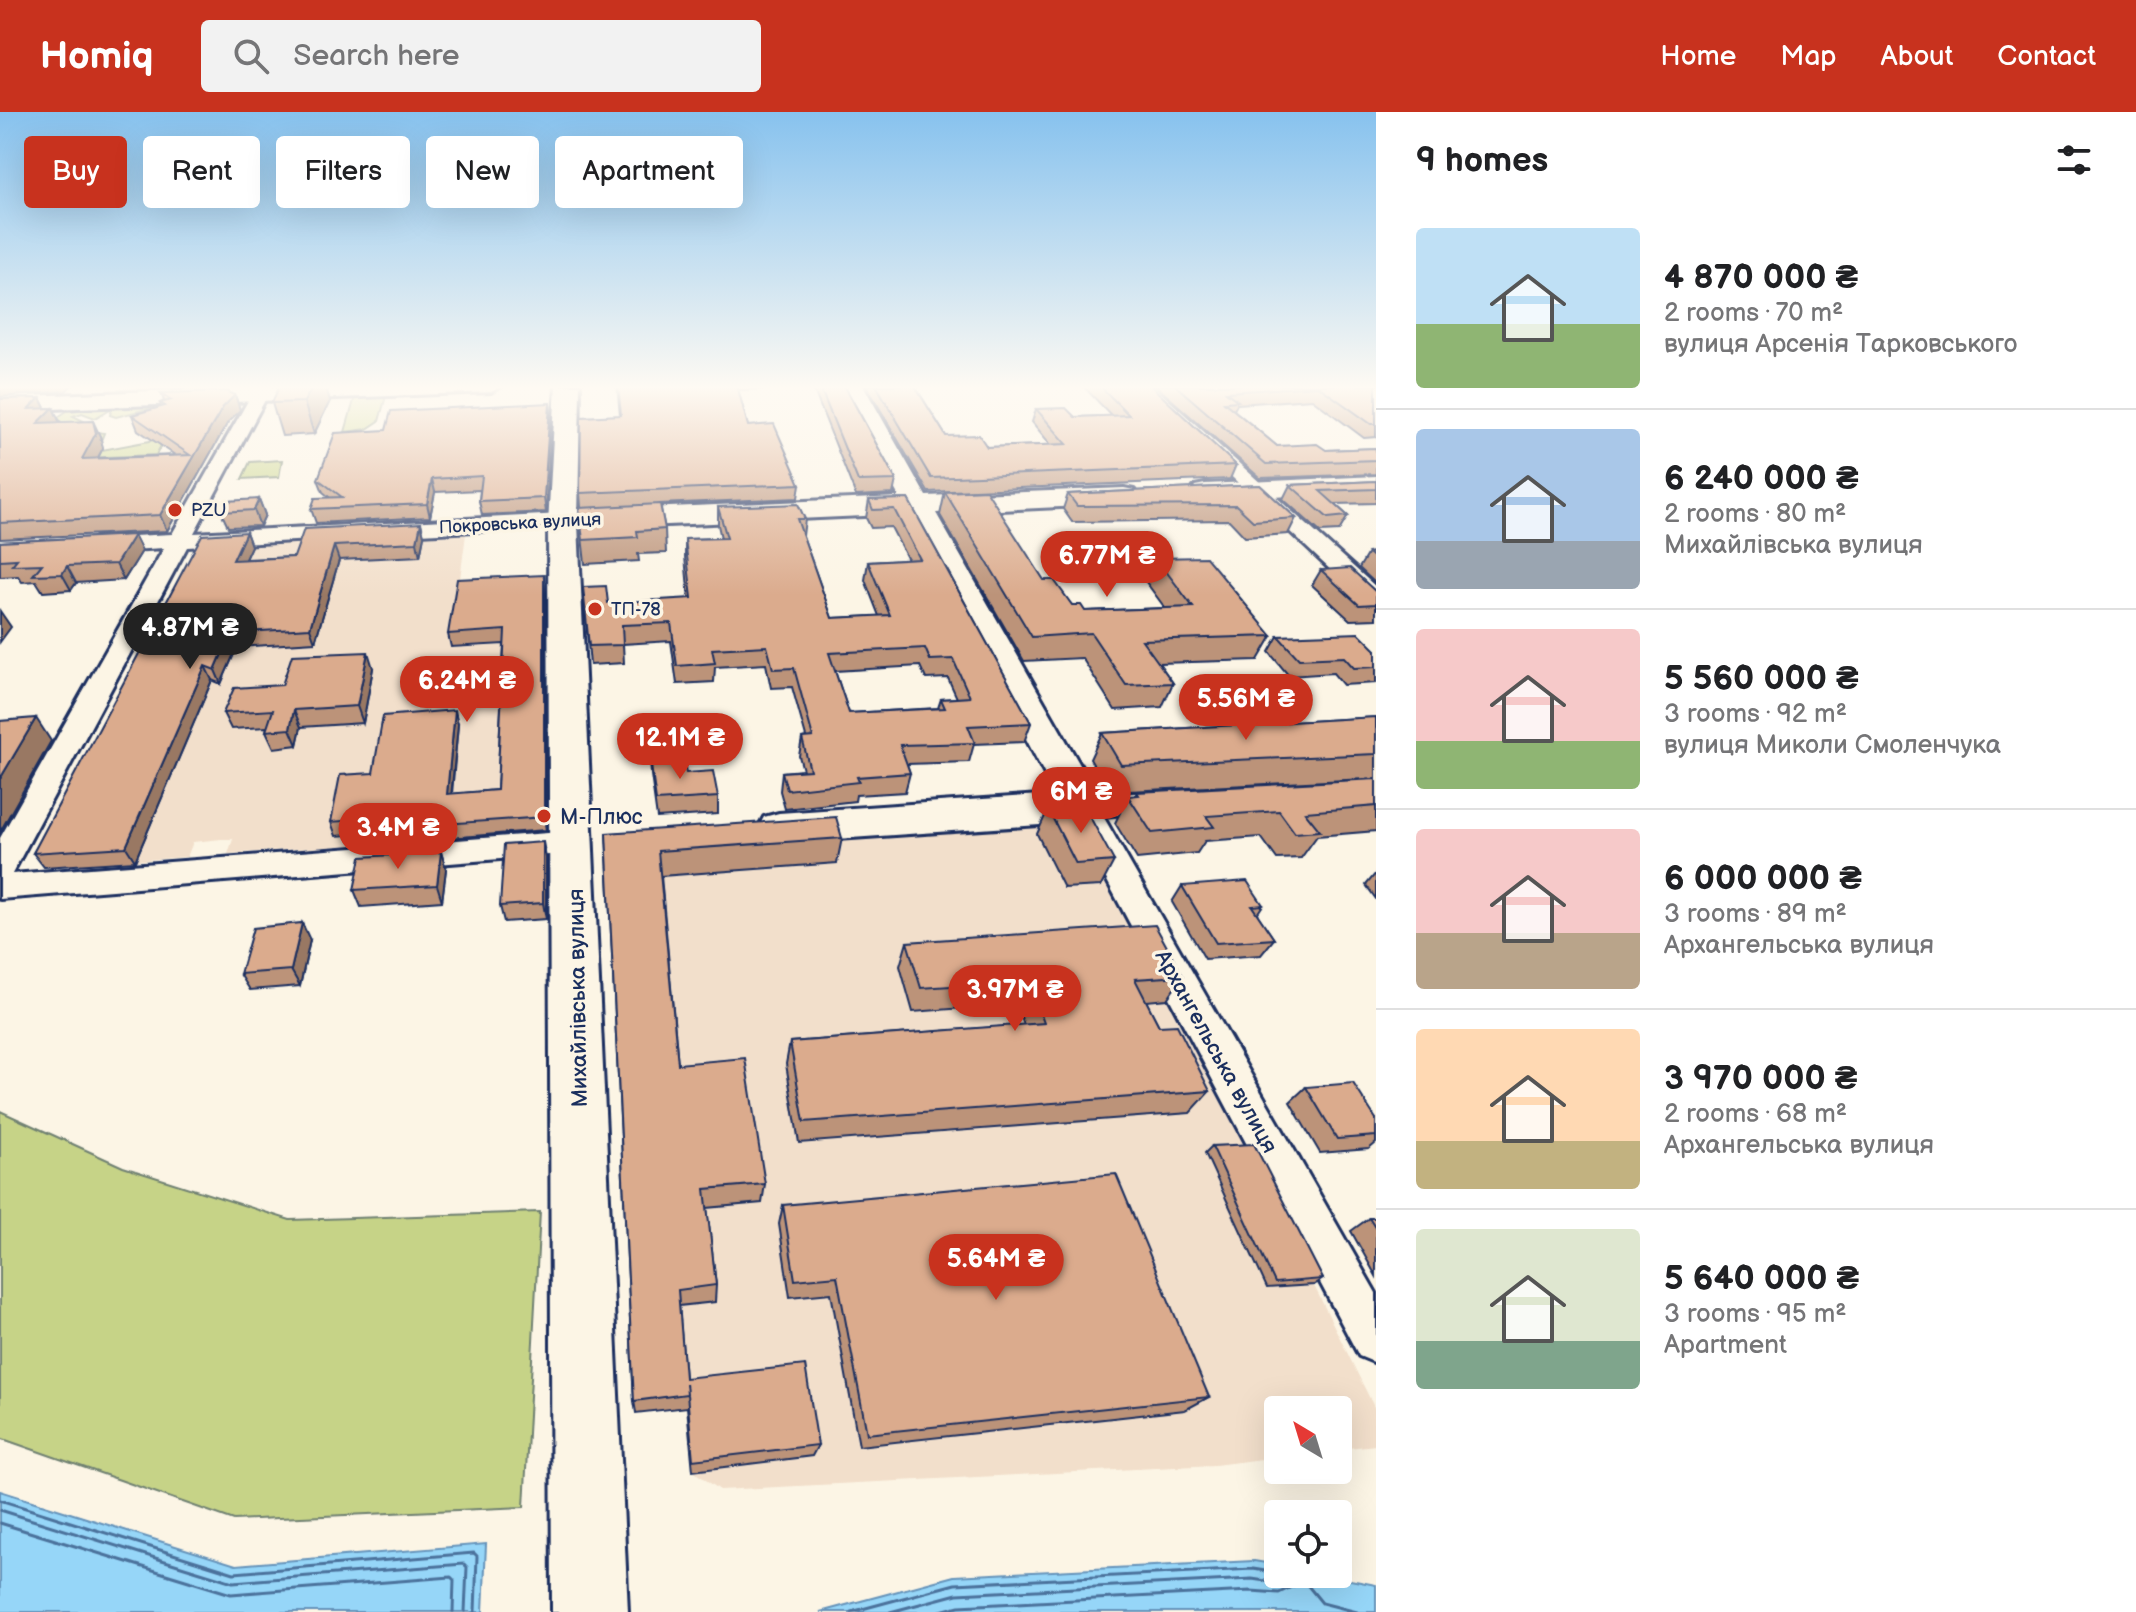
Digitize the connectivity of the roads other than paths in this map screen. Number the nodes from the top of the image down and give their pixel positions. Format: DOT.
graph roads {
  1 [pos="227,455"];
  2 [pos="565,455"];
  3 [pos="890,455"];
  4 [pos="1218,455"];
  5 [pos="1376,484"];
  6 [pos="1255,489"];
  7 [pos="1176,494"];
  8 [pos="1145,495"];
  9 [pos="919,507"];
  10 [pos="563,520"];
  11 [pos="180,541"];
  12 [pos="76,546"];
  13 [pos="1376,600"];
  14 [pos="1191,801"];
  15 [pos="1083,807"];
  16 [pos="741,831"];
  17 [pos="595,841"];
  18 [pos="0,867"];
  19 [pos="0,887"];
  20 [pos="1376,1339"];
  21 [pos="590,1612"];
  1 -- 11 [label="street"];
  2 -- 10 [label="street, Михайлівська вулиця"];
  3 -- 9 [label="street, Архангельська вулиця"];
  4 -- 6 [label="street"];
  5 -- 6 [label="street"];
  6 -- 7 [label="street"];
  6 -- 13 [label="street"];
  8 -- 9 [label="street, Покровська вулиця"];
  9 -- 10 [label="street, Покровська вулиця"];
  9 -- 15 [label="street, Архангельська вулиця"];
  10 -- 11 [label="street, Покровська вулиця"];
  10 -- 17 [label="street, Михайлівська вулиця"];
  11 -- 12 [label="street, Покровська вулиця"];
  11 -- 18 [label="street"];
  14 -- 15 [label="street"];
  15 -- 16 [label="street"];
  15 -- 20 [label="street, Архангельська вулиця"];
  17 -- 19 [label="street"];
  17 -- 21 [label="street, Михайлівська вулиця"];
}
